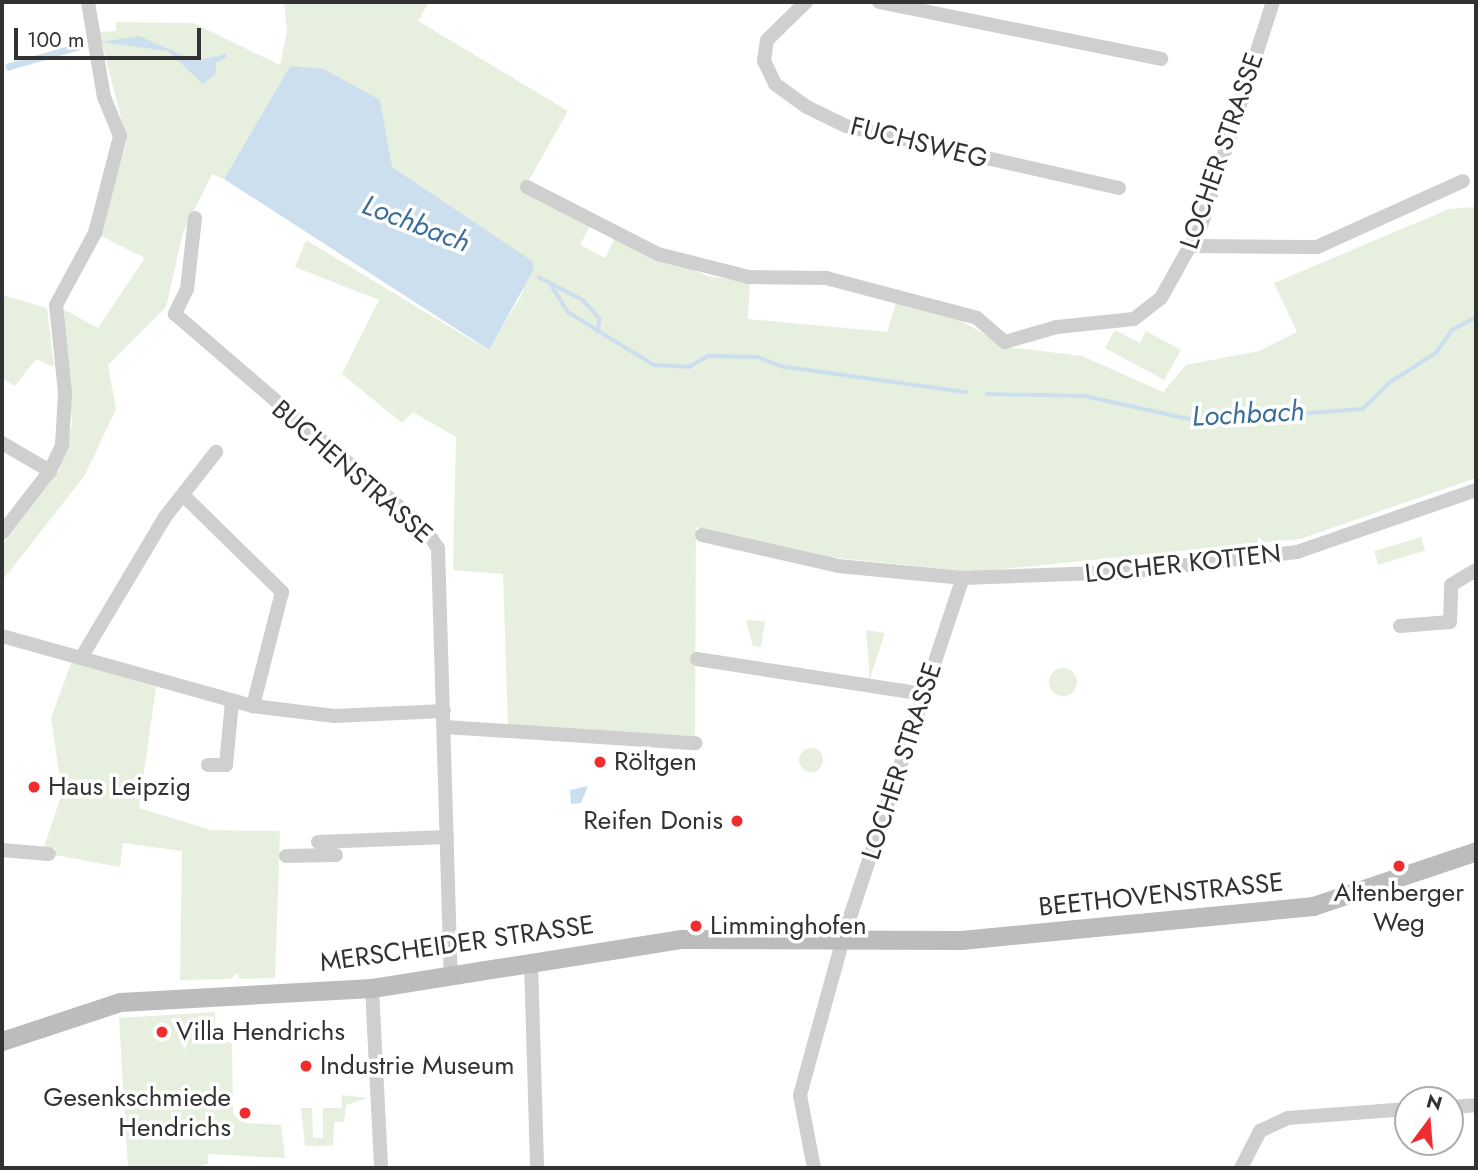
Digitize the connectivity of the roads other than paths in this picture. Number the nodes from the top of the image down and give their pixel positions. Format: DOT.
graph roads {
  1 [pos="88,2"];
  2 [pos="806,2"];
  3 [pos="879,2"];
  4 [pos="1273,2"];
  5 [pos="1161,60"];
  6 [pos="1463,181"];
  7 [pos="527,187"];
  8 [pos="1119,188"];
  9 [pos="195,218"];
  10 [pos="1192,246"];
  11 [pos="2,443"];
  12 [pos="216,452"];
  13 [pos="50,471"];
  14 [pos="1476,490"];
  15 [pos="183,495"];
  16 [pos="2,534"];
  17 [pos="702,535"];
  18 [pos="1476,570"];
  19 [pos="963,578"];
  20 [pos="1400,626"];
  21 [pos="2,636"];
  22 [pos="81,658"];
  23 [pos="697,659"];
  24 [pos="924,694"];
  25 [pos="232,702"];
  26 [pos="253,706"];
  27 [pos="444,711"];
  28 [pos="445,727"];
  29 [pos="695,743"];
  30 [pos="208,765"];
  31 [pos="447,837"];
  32 [pos="318,842"];
  33 [pos="335,848"];
  34 [pos="2,850"];
  35 [pos="1476,851"];
  36 [pos="49,854"];
  37 [pos="286,856"];
  38 [pos="336,872"];
  39 [pos="842,943"];
  40 [pos="531,962"];
  41 [pos="452,976"];
  42 [pos="372,988"];
  43 [pos="2,1041"];
  44 [pos="1394,1110"];
  45 [pos="381,1168"];
  46 [pos="537,1168"];
  47 [pos="814,1168"];
  48 [pos="1241,1168"];
  1 -- 13 [label="street"];
  2 -- 8 [label="street, FUCHSWEG"];
  3 -- 5 [label="street"];
  4 -- 10 [label="street, LOCHER STRASSE"];
  6 -- 10 [label="street"];
  7 -- 10 [label="street, LOCHER STRASSE"];
  9 -- 27 [label="street, BUCHENSTRASSE"];
  11 -- 13 [label="street"];
  12 -- 15 [label="street"];
  13 -- 16 [label="street"];
  14 -- 19 [label="street, LOCHER KOTTEN"];
  15 -- 22 [label="street"];
  15 -- 26 [label="street"];
  17 -- 19 [label="street, LOCHER KOTTEN"];
  18 -- 20 [label="street"];
  19 -- 24 [label="street, LOCHER STRASSE"];
  21 -- 22 [label="street"];
  22 -- 25 [label="street"];
  23 -- 24 [label="street"];
  24 -- 39 [label="street, LOCHER STRASSE"];
  25 -- 26 [label="street"];
  25 -- 30 [label="street"];
  26 -- 27 [label="street"];
  27 -- 28 [label="street, BUCHENSTRASSE"];
  28 -- 29 [label="street"];
  28 -- 31 [label="street, BUCHENSTRASSE"];
  31 -- 33 [label="street"];
  31 -- 41 [label="street, BUCHENSTRASSE"];
  32 -- 33 [label="street"];
  33 -- 37 [label="street"];
  33 -- 38 [label="street"];
  34 -- 36 [label="street"];
  35 -- 39 [label="main road, BEETHOVENSTRASSE"];
  39 -- 40 [label="main road, MERSCHEIDER STRASSE"];
  39 -- 47 [label="street, LOCHER STRASSE"];
  40 -- 41 [label="main road, MERSCHEIDER STRASSE"];
  40 -- 46 [label="street"];
  41 -- 42 [label="main road, MERSCHEIDER STRASSE"];
  42 -- 43 [label="main road, MERSCHEIDER STRASSE"];
  42 -- 45 [label="street"];
  44 -- 48 [label="street"];
}
